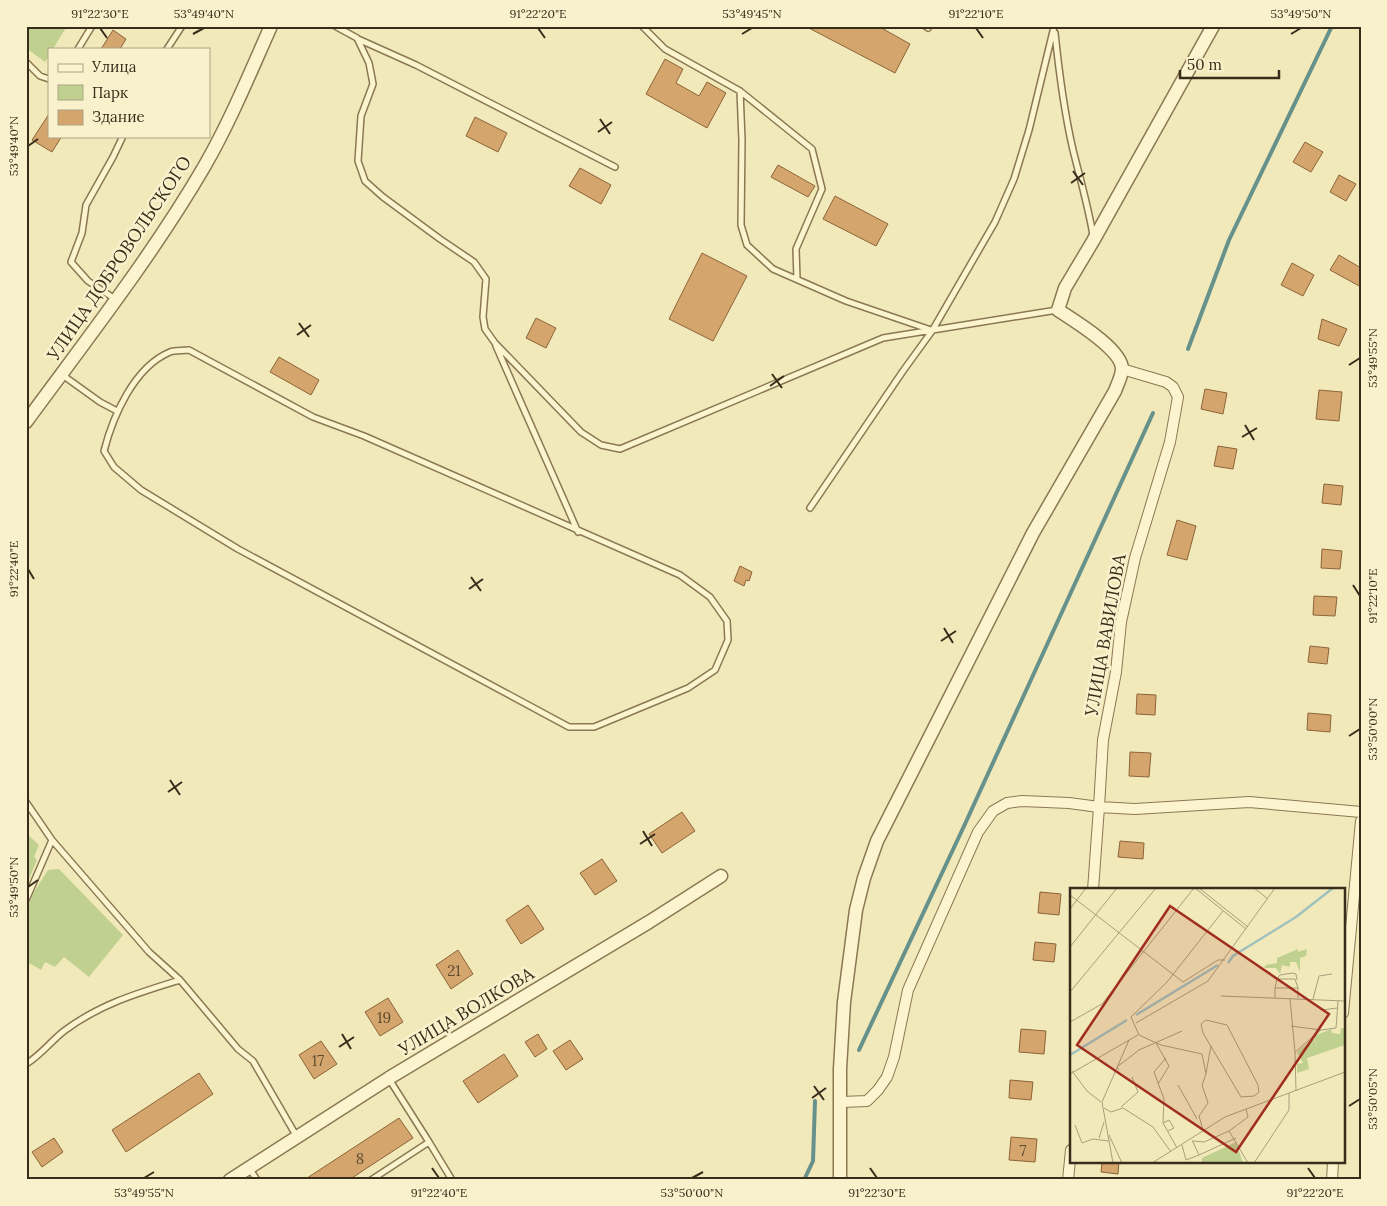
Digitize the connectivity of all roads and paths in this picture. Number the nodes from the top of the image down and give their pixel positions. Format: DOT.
graph roads {
  1 [pos="92,26"];
  2 [pos="182,26"];
  3 [pos="271,26"];
  4 [pos="335,26"];
  5 [pos="642,26"];
  6 [pos="1053,26"];
  7 [pos="1213,26"];
  8 [pos="358,38"];
  9 [pos="79,48"];
  10 [pos="168,48"];
  11 [pos="26,62"];
  12 [pos="48,78"];
  13 [pos="740,91"];
  14 [pos="122,138"];
  15 [pos="615,167"];
  16 [pos="1093,241"];
  17 [pos="798,279"];
  18 [pos="116,299"];
  19 [pos="1058,310"];
  20 [pos="932,330"];
  21 [pos="495,343"];
  22 [pos="1122,369"];
  23 [pos="61,374"];
  24 [pos="117,411"];
  25 [pos="26,422"];
  26 [pos="810,508"];
  27 [pos="578,532"];
  28 [pos="26,802"];
  29 [pos="1099,808"];
  30 [pos="1361,812"];
  31 [pos="1361,821"];
  32 [pos="52,840"];
  33 [pos="721,876"];
  34 [pos="1092,888"];
  35 [pos="26,900"];
  36 [pos="180,980"];
  37 [pos="1344,1001"];
  38 [pos="26,1064"];
  39 [pos="389,1078"];
  40 [pos="841,1102"];
  41 [pos="297,1137"];
  42 [pos="429,1142"];
  43 [pos="1070,1160"];
  44 [pos="1333,1164"];
  45 [pos="249,1167"];
  46 [pos="230,1180"];
  47 [pos="257,1180"];
  48 [pos="372,1180"];
  49 [pos="452,1180"];
  50 [pos="840,1180"];
  51 [pos="1068,1180"];
  52 [pos="1332,1180"];
  1 -- 9 [label="lane"];
  2 -- 10 [label="lane"];
  3 -- 18 [label="street, УЛИЦА ДОБРОВОЛЬСКОГО"];
  4 -- 8 [label="lane"];
  5 -- 13 [label="lane"];
  6 -- 16 [label="lane"];
  6 -- 20 [label="lane"];
  7 -- 16 [label="street"];
  8 -- 15 [label="lane"];
  8 -- 21 [label="lane"];
  11 -- 12 [label="lane"];
  13 -- 17 [label="lane"];
  13 -- 17 [label="lane"];
  14 -- 18 [label="lane"];
  16 -- 19 [label="street"];
  17 -- 20 [label="lane"];
  18 -- 23 [label="street, УЛИЦА ДОБРОВОЛЬСКОГО"];
  19 -- 20 [label="lane"];
  19 -- 22 [label="street"];
  20 -- 21 [label="lane"];
  20 -- 26 [label="lane"];
  21 -- 27 [label="lane"];
  22 -- 29 [label="street, УЛИЦА ВАВИЛОВА"];
  22 -- 40 [label="street"];
  23 -- 24 [label="lane"];
  23 -- 25 [label="street, УЛИЦА ДОБРОВОЛЬСКОГО"];
  24 -- 27 [label="lane"];
  24 -- 27 [label="lane"];
  28 -- 32 [label="lane"];
  29 -- 30 [label="street"];
  29 -- 34 [label="street, УЛИЦА ВАВИЛОВА"];
  29 -- 40 [label="street"];
  31 -- 37 [label="street"];
  32 -- 35 [label="lane"];
  32 -- 36 [label="lane"];
  33 -- 39 [label="street, УЛИЦА ВОЛКОВА"];
  36 -- 38 [label="lane"];
  36 -- 41 [label="lane"];
  39 -- 41 [label="street, УЛИЦА ВОЛКОВА"];
  39 -- 42 [label="lane"];
  40 -- 50 [label="street"];
  41 -- 45 [label="street, УЛИЦА ВОЛКОВА"];
  42 -- 48 [label="lane"];
  42 -- 49 [label="lane"];
  43 -- 51 [label="street"];
  44 -- 52 [label="street"];
  45 -- 46 [label="street, УЛИЦА ВОЛКОВА"];
  45 -- 47 [label="lane"];
}
